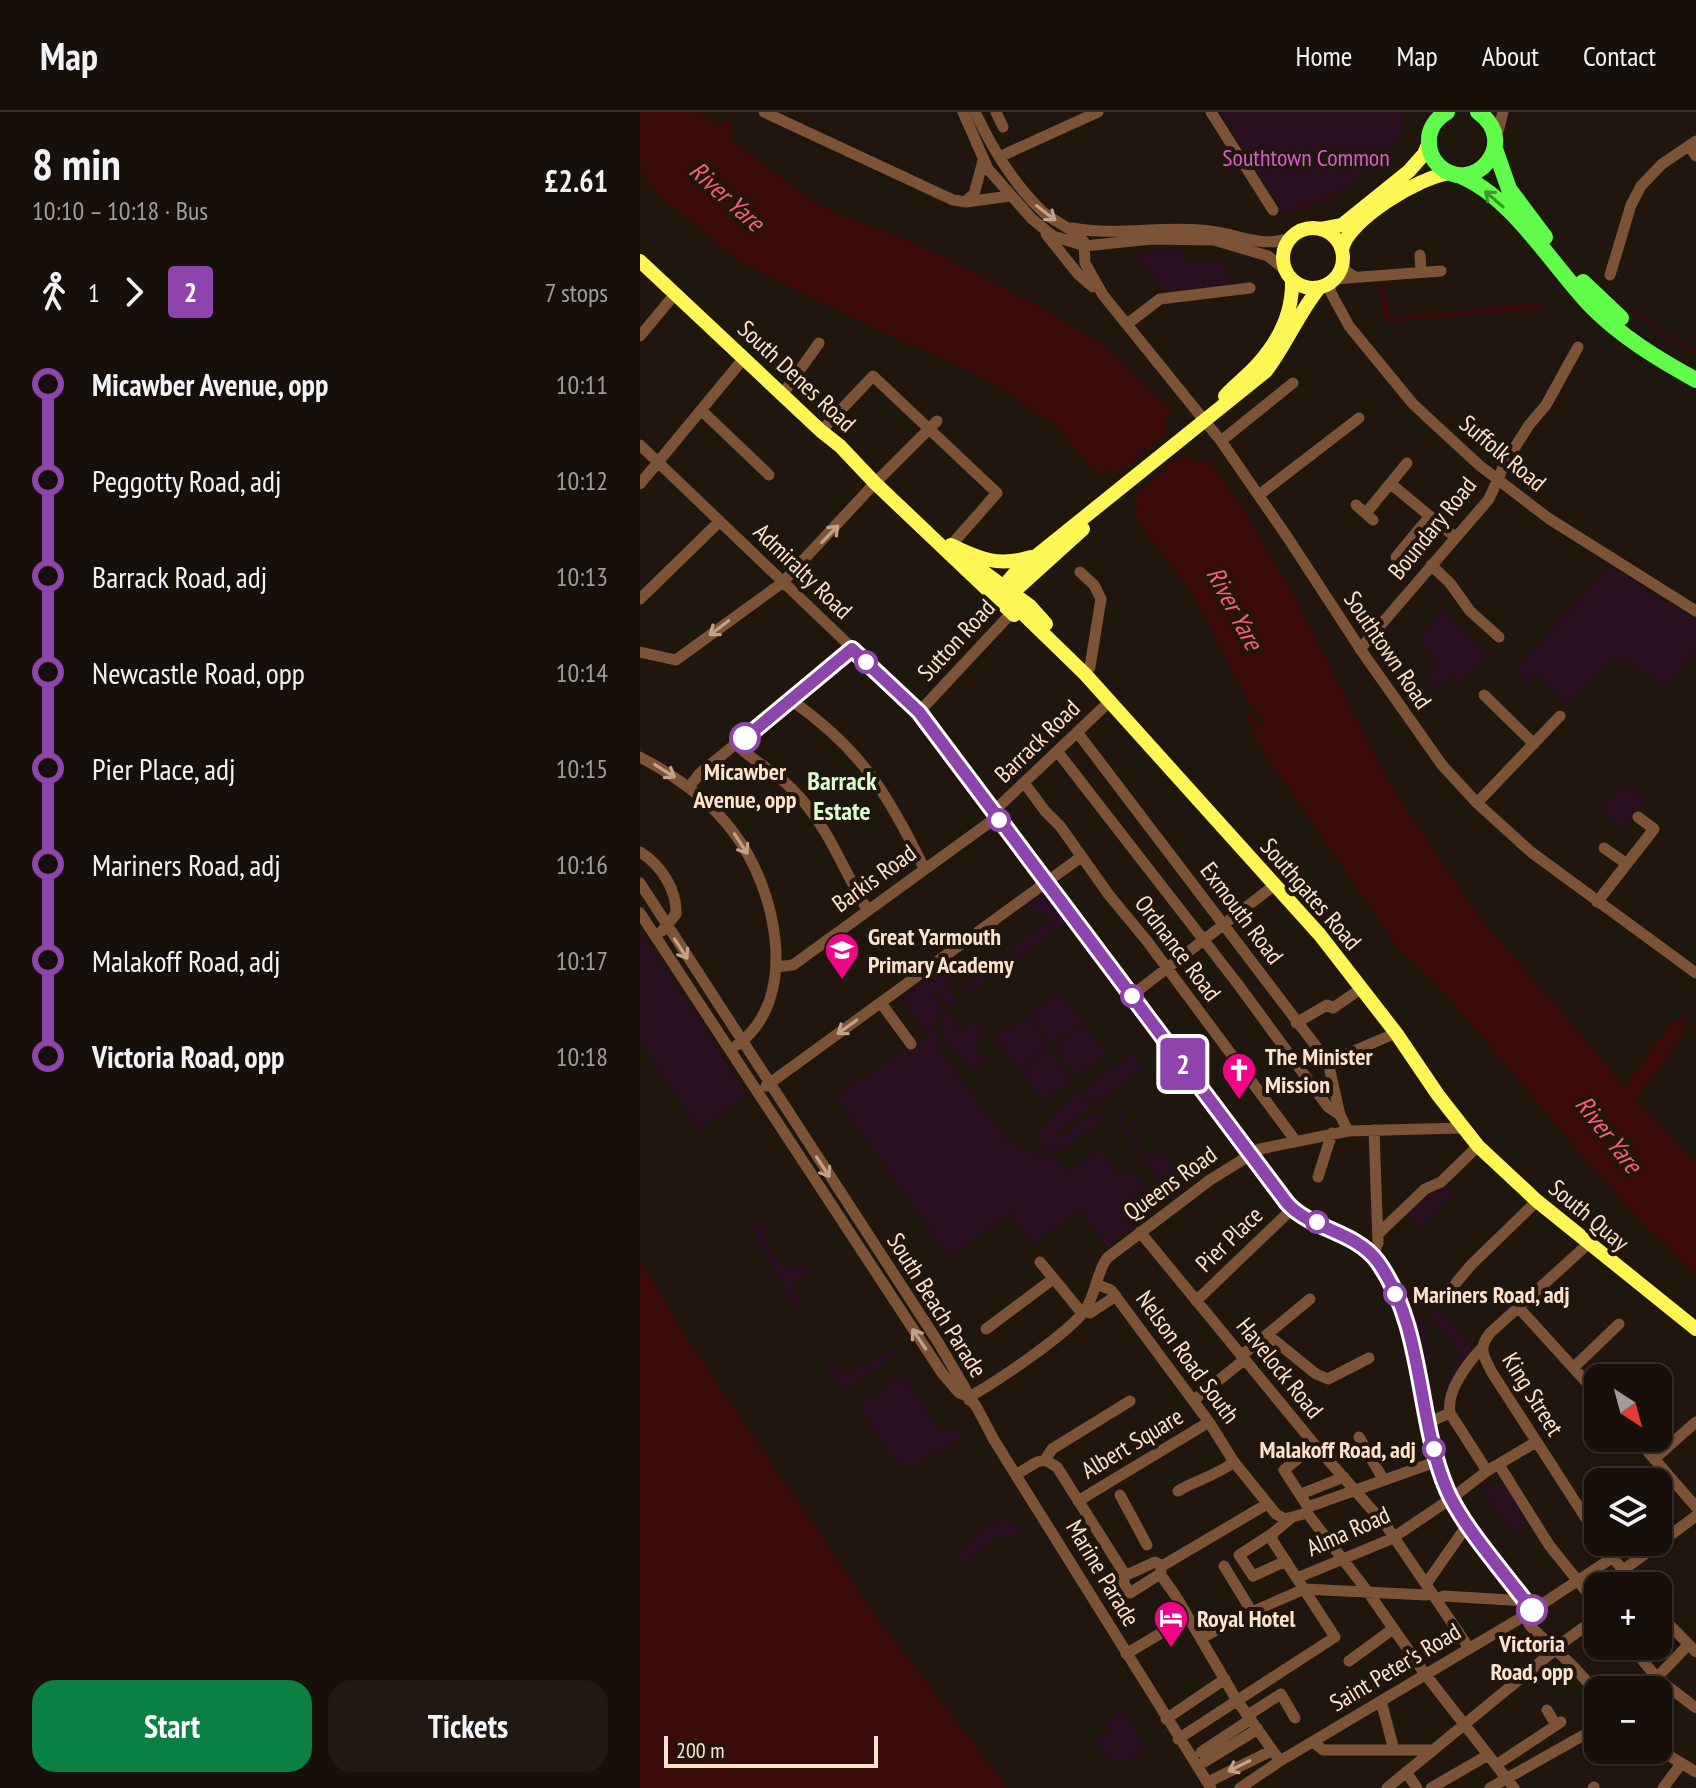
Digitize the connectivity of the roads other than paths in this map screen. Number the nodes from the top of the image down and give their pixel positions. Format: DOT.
graph roads {
  1 [pos="764,112"];
  2 [pos="963,112"];
  3 [pos="975,112"];
  4 [pos="996,112"];
  5 [pos="1098,112"];
  6 [pos="1211,112"];
  7 [pos="1427,112"];
  8 [pos="1447,112"];
  9 [pos="1478,112"];
  10 [pos="1503,112"];
  11 [pos="1003,127"];
  12 [pos="1429,137"];
  13 [pos="1496,145"];
  14 [pos="1694,147"];
  15 [pos="999,157"];
  16 [pos="983,161"];
  17 [pos="1454,174"];
  18 [pos="1010,196"];
  19 [pos="966,202"];
  20 [pos="1273,210"];
  21 [pos="1068,227"];
  22 [pos="1042,229"];
  23 [pos="1321,229"];
  24 [pos="1099,233"];
  25 [pos="1290,238"];
  26 [pos="1082,243"];
  27 [pos="1420,255"];
  28 [pos="1342,257"];
  29 [pos="640,261"];
  30 [pos="1441,271"];
  31 [pos="1421,272"];
  32 [pos="1289,275"];
  33 [pos="1610,275"];
  34 [pos="1356,277"];
  35 [pos="1328,283"];
  36 [pos="1092,286"];
  37 [pos="1243,292"];
  38 [pos="675,294"];
  39 [pos="1103,295"];
  40 [pos="1127,324"];
  41 [pos="640,336"];
  42 [pos="819,343"];
  43 [pos="1578,347"];
  44 [pos="744,358"];
  45 [pos="1696,369"];
  46 [pos="1696,380"];
  47 [pos="1292,384"];
  48 [pos="782,395"];
  49 [pos="701,410"];
  50 [pos="1213,412"];
  51 [pos="1359,418"];
  52 [pos="937,421"];
  53 [pos="928,430"];
  54 [pos="821,431"];
  55 [pos="1221,441"];
  56 [pos="640,445"];
  57 [pos="658,462"];
  58 [pos="1407,463"];
  59 [pos="769,475"];
  60 [pos="1498,478"];
  61 [pos="875,483"];
  62 [pos="640,484"];
  63 [pos="1391,484"];
  64 [pos="1259,495"];
  65 [pos="1356,505"];
  66 [pos="1100,506"];
  67 [pos="1430,516"];
  68 [pos="719,522"];
  69 [pos="1455,537"];
  70 [pos="948,548"];
  71 [pos="1039,554"];
  72 [pos="1396,557"];
  73 [pos="1431,565"];
  74 [pos="1080,572"];
  75 [pos="1028,580"];
  76 [pos="782,583"];
  77 [pos="986,588"];
  78 [pos="1007,591"];
  79 [pos="640,599"];
  80 [pos="1021,605"];
  81 [pos="1696,611"];
  82 [pos="1499,637"];
  83 [pos="852,649"];
  84 [pos="1360,649"];
  85 [pos="640,652"];
  86 [pos="1082,671"];
  87 [pos="1484,695"];
  88 [pos="792,701"];
  89 [pos="1110,701"];
  90 [pos="919,712"];
  91 [pos="1560,716"];
  92 [pos="1077,732"];
  93 [pos="1534,744"];
  94 [pos="737,745"];
  95 [pos="1057,751"];
  96 [pos="640,757"];
  97 [pos="1025,784"];
  98 [pos="689,787"];
  99 [pos="1477,803"];
  100 [pos="995,814"];
  101 [pos="1638,817"];
  102 [pos="1604,848"];
  103 [pos="640,852"];
  104 [pos="1081,857"];
  105 [pos="1627,864"];
  106 [pos="924,868"];
  107 [pos="640,883"];
  108 [pos="1046,883"];
  109 [pos="1276,884"];
  110 [pos="1597,902"];
  111 [pos="867,909"];
  112 [pos="640,913"];
  113 [pos="1224,923"];
  114 [pos="667,927"];
  115 [pos="655,936"];
  116 [pos="1202,939"];
  117 [pos="776,967"];
  118 [pos="1166,969"];
  119 [pos="1696,973"];
  120 [pos="1362,988"];
  121 [pos="1131,996"];
  122 [pos="881,1003"];
  123 [pos="1296,1023"];
  124 [pos="1396,1033"];
  125 [pos="741,1042"];
  126 [pos="911,1044"];
  127 [pos="730,1049"];
  128 [pos="1328,1062"];
  129 [pos="769,1084"];
  130 [pos="758,1091"];
  131 [pos="1340,1115"];
  132 [pos="1462,1128"];
  133 [pos="1374,1130"];
  134 [pos="1348,1131"];
  135 [pos="1332,1133"];
  136 [pos="1295,1140"];
  137 [pos="1478,1146"];
  138 [pos="1249,1153"];
  139 [pos="1318,1177"];
  140 [pos="1537,1201"];
  141 [pos="1292,1209"];
  142 [pos="1140,1232"];
  143 [pos="1378,1234"];
  144 [pos="1588,1244"];
  145 [pos="1373,1255"];
  146 [pos="1040,1262"];
  147 [pos="1053,1279"];
  148 [pos="1456,1283"];
  149 [pos="1096,1284"];
  150 [pos="1116,1296"];
  151 [pos="1310,1299"];
  152 [pos="1196,1301"];
  153 [pos="1519,1308"];
  154 [pos="1083,1312"];
  155 [pos="1619,1324"];
  156 [pos="986,1329"];
  157 [pos="1696,1329"];
  158 [pos="1268,1335"];
  159 [pos="1482,1352"];
  160 [pos="1243,1358"];
  161 [pos="1369,1358"];
  162 [pos="1573,1368"];
  163 [pos="1584,1380"];
  164 [pos="969,1397"];
  165 [pos="1194,1400"];
  166 [pos="1130,1401"];
  167 [pos="1450,1413"];
  168 [pos="1209,1422"];
  169 [pos="1696,1422"];
  170 [pos="1427,1423"];
  171 [pos="1359,1437"];
  172 [pos="1536,1442"];
  173 [pos="1315,1445"];
  174 [pos="1648,1452"];
  175 [pos="1654,1459"];
  176 [pos="1045,1460"];
  177 [pos="1438,1461"];
  178 [pos="1234,1462"];
  179 [pos="1499,1465"];
  180 [pos="1487,1471"];
  181 [pos="1017,1474"];
  182 [pos="1344,1477"];
  183 [pos="1383,1479"];
  184 [pos="1116,1489"];
  185 [pos="1355,1489"];
  186 [pos="1178,1491"];
  187 [pos="1301,1494"];
  188 [pos="1452,1498"];
  189 [pos="1078,1501"];
  190 [pos="1267,1504"];
  191 [pos="1696,1507"];
  192 [pos="1308,1510"];
  193 [pos="1584,1516"];
  194 [pos="1696,1516"];
  195 [pos="1291,1518"];
  196 [pos="1468,1524"];
  197 [pos="1273,1533"];
  198 [pos="1394,1537"];
  199 [pos="1612,1558"];
  200 [pos="1343,1559"];
  201 [pos="1286,1561"];
  202 [pos="1224,1566"];
  203 [pos="1159,1567"];
  204 [pos="1622,1571"];
  205 [pos="1124,1573"];
  206 [pos="1297,1578"];
  207 [pos="1576,1581"];
  208 [pos="1304,1589"];
  209 [pos="1584,1590"];
  210 [pos="1368,1592"];
  211 [pos="1432,1592"];
  212 [pos="1527,1609"];
  213 [pos="1252,1612"];
  214 [pos="1188,1617"];
  215 [pos="1584,1627"];
  216 [pos="1672,1628"];
  217 [pos="1393,1629"];
  218 [pos="1201,1638"];
  219 [pos="1469,1648"];
  220 [pos="1555,1649"];
  221 [pos="1692,1649"];
  222 [pos="1126,1654"];
  223 [pos="1642,1660"];
  224 [pos="1349,1661"];
  225 [pos="1425,1674"];
  226 [pos="1655,1676"];
  227 [pos="1659,1676"];
  228 [pos="1225,1679"];
  229 [pos="1584,1679"];
  230 [pos="1672,1690"];
  231 [pos="1236,1699"];
  232 [pos="1381,1701"];
  233 [pos="1696,1708"];
  234 [pos="1547,1710"];
  235 [pos="1295,1718"];
  236 [pos="1166,1719"];
  237 [pos="1252,1721"];
  238 [pos="1464,1725"];
  239 [pos="1584,1736"];
  240 [pos="1178,1739"];
  241 [pos="1313,1742"];
  242 [pos="1394,1750"];
  243 [pos="1432,1750"];
  244 [pos="1271,1751"];
  245 [pos="1672,1758"];
  246 [pos="1492,1760"];
  247 [pos="1280,1761"];
  248 [pos="1201,1762"];
  249 [pos="1681,1764"];
  250 [pos="1406,1772"];
  251 [pos="1696,1772"];
  252 [pos="1510,1783"];
  253 [pos="1207,1786"];
  254 [pos="1247,1786"];
  255 [pos="1387,1788"];
  256 [pos="1417,1788"];
  257 [pos="1431,1788"];
  258 [pos="1490,1788"];
  259 [pos="1663,1788"];
  1 -- 19 [label="street"];
  2 -- 16 [label="street, Southtown Road"];
  3 -- 15 [label="street"];
  4 -- 11 [label="street"];
  5 -- 15 [label="street"];
  6 -- 20 [label="street"];
  7 -- 12 [label="highway"];
  8 -- 12 [label="highway"];
  9 -- 13 [label="highway"];
  10 -- 13 [label="street"];
  12 -- 17 [label="highway"];
  12 -- 23 [label="main road"];
  13 -- 17 [label="highway"];
  13 -- 45 [label="highway"];
  14 -- 33 [label="street"];
  15 -- 21 [label="street, one-way"];
  16 -- 18 [label="street, Southtown Road"];
  16 -- 19 [label="street"];
  17 -- 28 [label="main road"];
  46 -- 17 [label="highway, one-way"];
  18 -- 19 [label="street"];
  18 -- 22 [label="street, Southtown Road"];
  21 -- 24 [label="street"];
  21 -- 26 [label="street"];
  22 -- 26 [label="street"];
  22 -- 36 [label="street, Southtown Road"];
  23 -- 25 [label="main road"];
  23 -- 28 [label="main road"];
  24 -- 25 [label="street"];
  24 -- 26 [label="street"];
  25 -- 32 [label="main road"];
  26 -- 32 [label="street"];
  26 -- 36 [label="street"];
  26 -- 39 [label="street, Southtown Road"];
  27 -- 31 [label="street"];
  28 -- 34 [label="street"];
  28 -- 35 [label="main road"];
  29 -- 38 [label="main road, South Denes Road"];
  30 -- 31 [label="street"];
  31 -- 34 [label="street"];
  32 -- 35 [label="main road"];
  32 -- 50 [label="main road"];
  34 -- 35 [label="street"];
  35 -- 50 [label="main road"];
  35 -- 60 [label="street, Suffolk Road"];
  36 -- 39 [label="street, Southtown Road"];
  37 -- 40 [label="street"];
  38 -- 41 [label="street"];
  38 -- 44 [label="main road, South Denes Road"];
  39 -- 40 [label="street, Southtown Road"];
  40 -- 55 [label="street, Southtown Road"];
  42 -- 48 [label="street"];
  43 -- 60 [label="street, Boundary Road"];
  44 -- 48 [label="main road, South Denes Road"];
  44 -- 49 [label="street"];
  47 -- 55 [label="street"];
  48 -- 54 [label="main road, South Denes Road"];
  49 -- 57 [label="street"];
  49 -- 59 [label="street"];
  50 -- 66 [label="main road"];
  51 -- 64 [label="street"];
  52 -- 53 [label="street"];
  53 -- 54 [label="street"];
  53 -- 61 [label="street"];
  53 -- 70 [label="street"];
  54 -- 61 [label="main road, South Denes Road"];
  55 -- 64 [label="street, Southtown Road"];
  56 -- 57 [label="street, Admiralty Road"];
  57 -- 62 [label="street"];
  57 -- 68 [label="street, Admiralty Road"];
  58 -- 63 [label="street"];
  60 -- 69 [label="street, Boundary Road"];
  60 -- 81 [label="street, Suffolk Road"];
  61 -- 70 [label="main road, South Denes Road"];
  76 -- 61 [label="street, one-way"];
  63 -- 65 [label="street"];
  63 -- 67 [label="street"];
  64 -- 84 [label="street, Southtown Road"];
  66 -- 71 [label="main road"];
  66 -- 75 [label="main road"];
  67 -- 69 [label="street"];
  67 -- 72 [label="street"];
  68 -- 76 [label="street, Admiralty Road"];
  68 -- 79 [label="street"];
  69 -- 73 [label="street, Boundary Road"];
  70 -- 71 [label="main road"];
  70 -- 77 [label="main road, South Denes Road"];
  70 -- 78 [label="main road, South Denes Road"];
  71 -- 78 [label="main road"];
  73 -- 82 [label="street"];
  73 -- 84 [label="street, Boundary Road"];
  74 -- 86 [label="street"];
  75 -- 78 [label="main road"];
  75 -- 80 [label="main road"];
  76 -- 83 [label="street, Admiralty Road"];
  76 -- 85 [label="street, one-way"];
  77 -- 78 [label="main road, South Denes Road"];
  77 -- 80 [label="main road, South Denes Road"];
  78 -- 80 [label="main road, South Denes Road"];
  80 -- 86 [label="main road, South Denes Road"];
  80 -- 90 [label="street, Sutton Road"];
  83 -- 88 [label="street"];
  83 -- 90 [label="street, Admiralty Road"];
  84 -- 99 [label="street, Southtown Road"];
  86 -- 89 [label="main road, South Denes Road"];
  87 -- 93 [label="street"];
  88 -- 94 [label="street"];
  88 -- 106 [label="street"];
  89 -- 92 [label="street, Barrack Road"];
  89 -- 109 [label="main road, Southgates Road"];
  90 -- 100 [label="street, Admiralty Road"];
  91 -- 93 [label="street"];
  92 -- 95 [label="street, Barrack Road"];
  92 -- 113 [label="street, Exmouth Road"];
  93 -- 99 [label="street"];
  94 -- 98 [label="street"];
  94 -- 111 [label="street"];
  95 -- 97 [label="street, Barrack Road"];
  95 -- 116 [label="street"];
  96 -- 98 [label="street, one-way"];
  97 -- 100 [label="street, Barrack Road"];
  97 -- 104 [label="street, Ordnance Road"];
  98 -- 117 [label="street, one-way"];
  99 -- 110 [label="street, Southtown Road"];
  100 -- 106 [label="street, Barkis Road"];
  100 -- 108 [label="street, Admiralty Road"];
  101 -- 105 [label="street"];
  102 -- 105 [label="street"];
  103 -- 114 [label="street"];
  104 -- 108 [label="street"];
  104 -- 118 [label="street, Ordnance Road"];
  105 -- 110 [label="street"];
  106 -- 111 [label="street, Barkis Road"];
  107 -- 114 [label="street, South Beach Parade"];
  108 -- 121 [label="street, Admiralty Road"];
  108 -- 122 [label="street"];
  109 -- 113 [label="street"];
  109 -- 120 [label="main road, Southgates Road"];
  110 -- 119 [label="street, Southtown Road"];
  111 -- 117 [label="street, Barkis Road"];
  112 -- 115 [label="street, South Beach Parade"];
  113 -- 116 [label="street"];
  113 -- 123 [label="street, Exmouth Road"];
  114 -- 115 [label="street"];
  114 -- 125 [label="street, South Beach Parade, one-way"];
  115 -- 127 [label="street, South Beach Parade"];
  116 -- 118 [label="street"];
  116 -- 131 [label="street"];
  117 -- 125 [label="street"];
  118 -- 121 [label="street"];
  118 -- 136 [label="street, Ordnance Road"];
  120 -- 123 [label="street"];
  120 -- 124 [label="main road, Southgates Road"];
  121 -- 138 [label="street, Admiralty Road"];
  122 -- 126 [label="street"];
  122 -- 129 [label="street, one-way"];
  123 -- 128 [label="street, Exmouth Road"];
  124 -- 128 [label="street"];
  124 -- 132 [label="main road, Southgates Road"];
  125 -- 127 [label="street"];
  125 -- 129 [label="street, South Beach Parade"];
  127 -- 130 [label="street, South Beach Parade"];
  128 -- 131 [label="street, Exmouth Road"];
  129 -- 130 [label="street"];
  129 -- 164 [label="street, South Beach Parade, one-way"];
  164 -- 130 [label="street, South Beach Parade, one-way"];
  131 -- 134 [label="street, Exmouth Road"];
  132 -- 133 [label="street, Queens Road"];
  132 -- 137 [label="main road, South Quay"];
  133 -- 134 [label="street, Queens Road"];
  133 -- 143 [label="street"];
  134 -- 135 [label="street, Queens Road"];
  135 -- 136 [label="street, Queens Road"];
  135 -- 139 [label="street"];
  136 -- 138 [label="street, Queens Road"];
  137 -- 140 [label="main road, South Quay"];
  137 -- 143 [label="street"];
  138 -- 141 [label="street, Admiralty Road"];
  138 -- 142 [label="street, Queens Road"];
  140 -- 144 [label="main road, South Quay"];
  140 -- 148 [label="street"];
  141 -- 145 [label="street"];
  141 -- 152 [label="street, Pier Place"];
  142 -- 149 [label="street, Queens Road"];
  142 -- 152 [label="street, Havelock Road"];
  143 -- 145 [label="street"];
  144 -- 153 [label="street"];
  144 -- 157 [label="main road, South Quay"];
  145 -- 170 [label="street"];
  146 -- 147 [label="street"];
  147 -- 154 [label="street"];
  147 -- 156 [label="street"];
  149 -- 150 [label="street, Nelson Road South"];
  149 -- 154 [label="street, Queens Road"];
  150 -- 154 [label="street"];
  150 -- 165 [label="street, Nelson Road South"];
  151 -- 158 [label="street"];
  152 -- 160 [label="street, Havelock Road"];
  153 -- 159 [label="street"];
  153 -- 162 [label="street"];
  154 -- 164 [label="street"];
  155 -- 162 [label="street"];
  158 -- 160 [label="street"];
  158 -- 161 [label="street"];
  159 -- 167 [label="street"];
  159 -- 172 [label="street, King Street"];
  160 -- 165 [label="street"];
  160 -- 173 [label="street, Havelock Road"];
  162 -- 163 [label="street"];
  164 -- 181 [label="street, Marine Parade"];
  165 -- 168 [label="street, Nelson Road South"];
  166 -- 176 [label="street"];
  167 -- 170 [label="street"];
  167 -- 180 [label="street"];
  168 -- 178 [label="street, Nelson Road South"];
  168 -- 184 [label="street, Albert Square"];
  169 -- 175 [label="street"];
  170 -- 177 [label="street"];
  171 -- 183 [label="street"];
  172 -- 179 [label="street, Alma Road"];
  172 -- 193 [label="street, King Street"];
  173 -- 182 [label="street, Havelock Road"];
  173 -- 187 [label="street"];
  174 -- 175 [label="street"];
  175 -- 191 [label="street"];
  176 -- 181 [label="street"];
  176 -- 189 [label="street"];
  177 -- 183 [label="street"];
  177 -- 188 [label="street"];
  178 -- 186 [label="street"];
  178 -- 190 [label="street, Nelson Road South"];
  179 -- 180 [label="street, Alma Road"];
  179 -- 207 [label="street"];
  180 -- 188 [label="street, Alma Road"];
  181 -- 222 [label="street, Marine Parade"];
  182 -- 185 [label="street, Havelock Road"];
  182 -- 187 [label="street"];
  183 -- 185 [label="street"];
  184 -- 189 [label="street, Albert Square"];
  184 -- 203 [label="street"];
  185 -- 192 [label="street"];
  185 -- 198 [label="street, Havelock Road"];
  187 -- 192 [label="street"];
  188 -- 196 [label="street"];
  188 -- 198 [label="street, Alma Road"];
  189 -- 205 [label="street"];
  190 -- 195 [label="street, Nelson Road South"];
  190 -- 203 [label="street"];
  192 -- 195 [label="street"];
  192 -- 200 [label="street"];
  194 -- 204 [label="street"];
  195 -- 197 [label="street"];
  196 -- 211 [label="street"];
  196 -- 212 [label="street"];
  197 -- 201 [label="street"];
  197 -- 201 [label="street"];
  198 -- 200 [label="street, Alma Road"];
  198 -- 211 [label="street, Havelock Road"];
  199 -- 204 [label="street"];
  199 -- 207 [label="street, Saint Peter's Road"];
  200 -- 206 [label="street, Alma Road"];
  200 -- 210 [label="street"];
  201 -- 206 [label="street"];
  202 -- 213 [label="street"];
  203 -- 205 [label="street"];
  203 -- 205 [label="street"];
  203 -- 214 [label="street"];
  206 -- 208 [label="street"];
  207 -- 209 [label="street"];
  207 -- 212 [label="street, Saint Peter's Road"];
  208 -- 210 [label="street"];
  208 -- 213 [label="street"];
  208 -- 231 [label="street"];
  210 -- 211 [label="street"];
  210 -- 217 [label="street"];
  211 -- 212 [label="street"];
  211 -- 219 [label="street, Havelock Road"];
  212 -- 219 [label="street, Saint Peter's Road"];
  212 -- 220 [label="street"];
  213 -- 218 [label="street"];
  214 -- 218 [label="street"];
  214 -- 222 [label="street"];
  215 -- 220 [label="street"];
  216 -- 221 [label="street"];
  217 -- 224 [label="street"];
  217 -- 225 [label="street"];
  218 -- 228 [label="street"];
  219 -- 225 [label="street, Saint Peter's Road"];
  220 -- 229 [label="street"];
  220 -- 238 [label="street"];
  221 -- 227 [label="street"];
  222 -- 236 [label="street, Marine Parade"];
  223 -- 226 [label="street"];
  225 -- 232 [label="street, Saint Peter's Road"];
  225 -- 238 [label="street"];
  228 -- 231 [label="street"];
  228 -- 236 [label="street"];
  230 -- 233 [label="street"];
  231 -- 237 [label="street"];
  231 -- 240 [label="street"];
  232 -- 241 [label="street, Saint Peter's Road"];
  232 -- 242 [label="street"];
  234 -- 246 [label="street"];
  235 -- 237 [label="street"];
  236 -- 240 [label="street, Marine Parade"];
  237 -- 244 [label="street"];
  237 -- 248 [label="street"];
  238 -- 243 [label="street"];
  238 -- 246 [label="street"];
  239 -- 252 [label="street"];
  240 -- 248 [label="street, Marine Parade"];
  241 -- 242 [label="street"];
  241 -- 247 [label="street, Saint Peter's Road"];
  242 -- 243 [label="street"];
  243 -- 250 [label="street"];
  244 -- 247 [label="street"];
  244 -- 253 [label="street, one-way"];
  245 -- 249 [label="street"];
  246 -- 252 [label="street"];
  246 -- 257 [label="street"];
  247 -- 254 [label="street, Saint Peter's Road"];
  248 -- 253 [label="street, Marine Parade"];
  249 -- 251 [label="street"];
  249 -- 259 [label="street"];
  250 -- 255 [label="street"];
  250 -- 256 [label="street"];
  252 -- 258 [label="street"];
}
